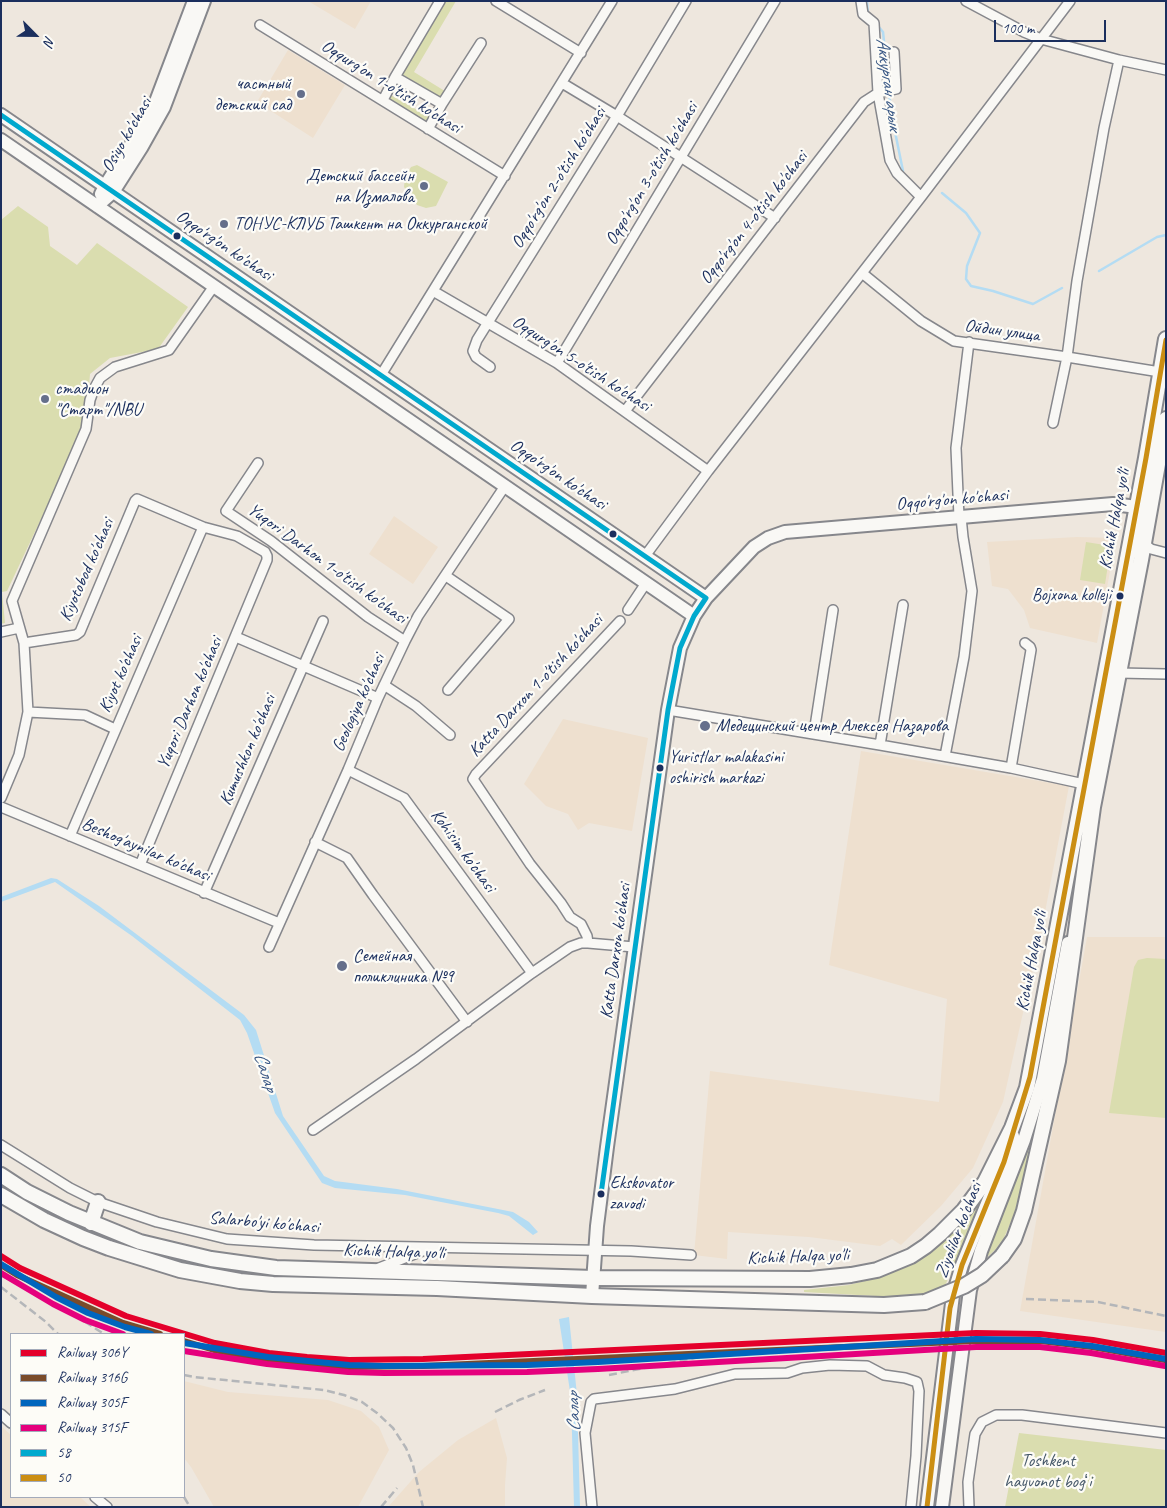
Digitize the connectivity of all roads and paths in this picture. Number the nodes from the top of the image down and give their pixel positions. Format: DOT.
graph roads {
  1 [pos="194,1"];
  2 [pos="204,1"];
  3 [pos="440,1"];
  4 [pos="496,1"];
  5 [pos="612,1"];
  6 [pos="686,1"];
  7 [pos="775,1"];
  8 [pos="861,1"];
  9 [pos="966,1"];
  10 [pos="1070,1"];
  11 [pos="260,25"];
  12 [pos="1041,38"];
  13 [pos="481,43"];
  14 [pos="894,52"];
  15 [pos="581,53"];
  16 [pos="1119,60"];
  17 [pos="1166,70"];
  18 [pos="395,77"];
  19 [pos="562,83"];
  20 [pos="885,91"];
  21 [pos="382,100"];
  22 [pos="442,104"];
  23 [pos="1,115"];
  24 [pos="617,116"];
  25 [pos="428,129"];
  26 [pos="1,140"];
  27 [pos="680,158"];
  28 [pos="505,176"];
  29 [pos="109,189"];
  30 [pos="920,197"];
  31 [pos="97,206"];
  32 [pos="775,218"];
  33 [pos="862,273"];
  34 [pos="214,286"];
  35 [pos="433,291"];
  36 [pos="488,323"];
  37 [pos="1166,339"];
  38 [pos="969,342"];
  39 [pos="1066,357"];
  40 [pos="556,363"];
  41 [pos="490,367"];
  42 [pos="1160,372"];
  43 [pos="381,376"];
  44 [pos="370,393"];
  45 [pos="624,411"];
  46 [pos="1166,418"];
  47 [pos="1053,423"];
  48 [pos="456,427"];
  49 [pos="445,445"];
  50 [pos="258,463"];
  51 [pos="708,470"];
  52 [pos="505,486"];
  53 [pos="138,499"];
  54 [pos="1136,507"];
  55 [pos="1150,509"];
  56 [pos="960,517"];
  57 [pos="203,527"];
  58 [pos="1130,538"];
  59 [pos="1144,543"];
  60 [pos="266,552"];
  61 [pos="1166,552"];
  62 [pos="644,556"];
  63 [pos="446,576"];
  64 [pos="646,583"];
  65 [pos="706,598"];
  66 [pos="903,606"];
  67 [pos="628,610"];
  68 [pos="833,610"];
  69 [pos="694,616"];
  70 [pos="323,621"];
  71 [pos="620,621"];
  72 [pos="19,628"];
  73 [pos="1,632"];
  74 [pos="236,637"];
  75 [pos="405,641"];
  76 [pos="24,643"];
  77 [pos="1025,644"];
  78 [pos="303,665"];
  79 [pos="1118,673"];
  80 [pos="1166,674"];
  81 [pos="384,685"];
  82 [pos="448,690"];
  83 [pos="378,698"];
  84 [pos="668,710"];
  85 [pos="28,712"];
  86 [pos="115,729"];
  87 [pos="814,733"];
  88 [pos="450,734"];
  89 [pos="880,745"];
  90 [pos="945,756"];
  91 [pos="1011,768"];
  92 [pos="348,770"];
  93 [pos="1091,785"];
  94 [pos="1,798"];
  95 [pos="1,807"];
  96 [pos="1090,825"];
  97 [pos="70,836"];
  98 [pos="316,842"];
  99 [pos="140,865"];
  100 [pos="204,893"];
  101 [pos="279,923"];
  102 [pos="588,943"];
  103 [pos="269,947"];
  104 [pos="634,947"];
  105 [pos="532,972"];
  106 [pos="467,1022"];
  107 [pos="1027,1088"];
  108 [pos="312,1130"];
  109 [pos="1,1145"];
  110 [pos="1,1175"];
  111 [pos="1,1195"];
  112 [pos="98,1202"];
  113 [pos="91,1223"];
  114 [pos="430,1248"];
  115 [pos="596,1251"];
  116 [pos="691,1255"];
  117 [pos="211,1259"];
  118 [pos="375,1270"];
  119 [pos="208,1276"];
  120 [pos="594,1278"];
  121 [pos="592,1296"];
  122 [pos="1166,1432"];
  123 [pos="930,1477"];
  124 [pos="946,1478"];
  125 [pos="96,1498"];
  126 [pos="107,1507"];
  127 [pos="592,1507"];
  128 [pos="911,1507"];
  129 [pos="927,1507"];
  130 [pos="942,1507"];
  131 [pos="969,1507"];
  1 -- 29 [label="main road, Osiyo ko'chasi"];
  2 -- 29 [label="main road, Osiyo ko'chasi"];
  3 -- 18 [label="street"];
  4 -- 15 [label="street"];
  5 -- 15 [label="street"];
  6 -- 24 [label="street, Oqqo'rg'on 2-o'tish ko'chasi"];
  7 -- 27 [label="street, Oqqo'rg'on 3-o'tish ko'chasi"];
  8 -- 20 [label="street"];
  9 -- 12 [label="street"];
  10 -- 12 [label="street"];
  11 -- 21 [label="street, Oqqurg'on 1-o'tish ko'chasi"];
  12 -- 16 [label="street"];
  12 -- 30 [label="street"];
  13 -- 22 [label="street"];
  14 -- 20 [label="street"];
  15 -- 19 [label="street"];
  16 -- 17 [label="street"];
  16 -- 39 [label="street"];
  18 -- 21 [label="street"];
  18 -- 22 [label="street"];
  19 -- 24 [label="street"];
  19 -- 28 [label="street"];
  20 -- 30 [label="street"];
  20 -- 32 [label="street, Oqqo'rg'on 4-o'tish ko'chasi"];
  21 -- 25 [label="street, Oqqurg'on 1-o'tish ko'chasi"];
  22 -- 25 [label="street"];
  23 -- 29 [label="main road, Oqqo'rg'on ko'chasi"];
  24 -- 27 [label="street"];
  24 -- 36 [label="street, Oqqo'rg'on 2-o'tish ko'chasi"];
  25 -- 28 [label="street, Oqqurg'on 1-o'tish ko'chasi"];
  26 -- 31 [label="main road"];
  27 -- 32 [label="street"];
  27 -- 40 [label="street, Oqqo'rg'on 3-o'tish ko'chasi"];
  28 -- 35 [label="street"];
  29 -- 31 [label="main road, Osiyo ko'chasi"];
  29 -- 43 [label="main road, Oqqo'rg'on ko'chasi"];
  30 -- 33 [label="street"];
  31 -- 34 [label="main road"];
  32 -- 45 [label="street, Oqqo'rg'on 4-o'tish ko'chasi"];
  33 -- 38 [label="street, Ойдин улица"];
  33 -- 51 [label="street"];
  34 -- 44 [label="main road"];
  34 -- 72 [label="street"];
  35 -- 36 [label="street, Oqqurg'on 5-o'tish ko'chasi"];
  35 -- 43 [label="street"];
  36 -- 40 [label="street, Oqqurg'on 5-o'tish ko'chasi"];
  36 -- 41 [label="street, Oqqo'rg'on 2-o'tish ko'chasi"];
  37 -- 42 [label="highway, Kichik Halqa yo'li"];
  38 -- 39 [label="street, Ойдин улица"];
  38 -- 56 [label="street"];
  39 -- 42 [label="street, Ойдин улица"];
  39 -- 47 [label="street"];
  40 -- 45 [label="street, Oqqurg'on 5-o'tish ko'chasi"];
  42 -- 54 [label="highway, Kichik Halqa yo'li"];
  43 -- 44 [label="main road"];
  43 -- 48 [label="main road, Oqqo'rg'on ko'chasi"];
  44 -- 49 [label="main road"];
  45 -- 51 [label="street, Oqqurg'on 5-o'tish ko'chasi"];
  46 -- 55 [label="highway, Kichik Halqa yo'li"];
  48 -- 49 [label="main road"];
  48 -- 62 [label="main road, Oqqo'rg'on ko'chasi"];
  49 -- 52 [label="main road"];
  50 -- 75 [label="street, Yuqori Darhon 1-o'tish ko'chasi"];
  51 -- 62 [label="street"];
  52 -- 63 [label="street, Geologiya ko'chasi"];
  52 -- 64 [label="main road"];
  53 -- 57 [label="street, Yuqori Darhon 1-o'tish ko'chasi"];
  53 -- 76 [label="street, Kiyotobod ko'chasi"];
  54 -- 55 [label="main road, Oqqo'rg'on ko'chasi"];
  54 -- 56 [label="main road, Oqqo'rg'on ko'chasi"];
  54 -- 58 [label="highway, Kichik Halqa yo'li"];
  55 -- 59 [label="highway, Kichik Halqa yo'li"];
  56 -- 65 [label="main road, Oqqo'rg'on ko'chasi"];
  56 -- 90 [label="street"];
  57 -- 60 [label="street, Yuqori Darhon 1-o'tish ko'chasi"];
  57 -- 86 [label="street, Kiyot ko'chasi"];
  58 -- 59 [label="street"];
  58 -- 93 [label="highway, Kichik Halqa yo'li"];
  59 -- 61 [label="street"];
  59 -- 79 [label="highway, Kichik Halqa yo'li"];
  60 -- 74 [label="street, Yuqori Darhon ko'chasi"];
  62 -- 65 [label="main road, Oqqo'rg'on ko'chasi"];
  63 -- 75 [label="street, Geologiya ko'chasi"];
  63 -- 82 [label="street"];
  64 -- 67 [label="street"];
  64 -- 69 [label="main road"];
  65 -- 69 [label="main road, Katta Darxon ko'chasi"];
  66 -- 89 [label="street"];
  68 -- 87 [label="street"];
  69 -- 84 [label="main road, Katta Darxon ko'chasi"];
  70 -- 78 [label="street, Kumushkon ko'chasi"];
  71 -- 102 [label="street, Katta Darxon 1-o'tish ko'chasi"];
  72 -- 73 [label="street"];
  72 -- 76 [label="street"];
  74 -- 78 [label="street"];
  74 -- 99 [label="street, Yuqori Darhon ko'chasi"];
  75 -- 81 [label="street, Geologiya ko'chasi"];
  76 -- 85 [label="street"];
  77 -- 91 [label="street"];
  78 -- 83 [label="street"];
  78 -- 100 [label="street, Kumushkon ko'chasi"];
  79 -- 80 [label="street"];
  79 -- 93 [label="highway, Kichik Halqa yo'li"];
  81 -- 83 [label="street, Geologiya ko'chasi"];
  81 -- 88 [label="street"];
  83 -- 92 [label="street, Geologiya ko'chasi"];
  84 -- 87 [label="street"];
  84 -- 104 [label="main road, Katta Darxon ko'chasi"];
  85 -- 86 [label="street"];
  85 -- 94 [label="street"];
  86 -- 97 [label="street, Kiyot ko'chasi"];
  87 -- 89 [label="street"];
  89 -- 90 [label="street"];
  90 -- 91 [label="street"];
  91 -- 93 [label="street"];
  92 -- 98 [label="street, Geologiya ko'chasi"];
  92 -- 105 [label="street, Kohisim ko'chasi"];
  93 -- 96 [label="highway, Kichik Halqa yo'li"];
  93 -- 107 [label="highway, Kichik Halqa yo'li"];
  95 -- 97 [label="street, Beshog'aynilar ko'chasi"];
  96 -- 121 [label="highway, Kichik Halqa yo'li, bridge"];
  96 -- 124 [label="main road, Ziyolilar ko'chasi"];
  97 -- 99 [label="street, Beshog'aynilar ko'chasi"];
  98 -- 101 [label="street, Geologiya ko'chasi"];
  98 -- 106 [label="street"];
  99 -- 100 [label="street, Beshog'aynilar ko'chasi"];
  100 -- 101 [label="street, Beshog'aynilar ko'chasi"];
  101 -- 103 [label="street, Geologiya ko'chasi"];
  102 -- 104 [label="street"];
  102 -- 105 [label="street"];
  104 -- 115 [label="main road, Katta Darxon ko'chasi"];
  105 -- 106 [label="street"];
  106 -- 108 [label="street"];
  107 -- 120 [label="highway, Kichik Halqa yo'li"];
  107 -- 123 [label="main road, Ziyolilar ko'chasi"];
  109 -- 112 [label="street, Salarbo'yi ko'chasi"];
  110 -- 113 [label="highway, Kichik Halqa yo'li"];
  111 -- 119 [label="highway, Kichik Halqa yo'li"];
  112 -- 113 [label="highway"];
  112 -- 114 [label="street, Salarbo'yi ko'chasi"];
  113 -- 117 [label="highway, Kichik Halqa yo'li"];
  114 -- 115 [label="street, Salarbo'yi ko'chasi"];
  114 -- 118 [label="street"];
  115 -- 116 [label="street, Salarbo'yi ko'chasi"];
  115 -- 120 [label="main road, Katta Darxon ko'chasi"];
  117 -- 118 [label="highway, Kichik Halqa yo'li"];
  117 -- 119 [label="highway"];
  118 -- 120 [label="highway, Kichik Halqa yo'li"];
  119 -- 121 [label="highway, Kichik Halqa yo'li"];
  120 -- 121 [label="main road, Katta Darxon ko'chasi"];
  122 -- 131 [label="street"];
  123 -- 124 [label="main road"];
  123 -- 129 [label="main road, Ziyolilar ko'chasi"];
  124 -- 130 [label="main road, Ziyolilar ko'chasi"];
  125 -- 126 [label="street"];
  127 -- 128 [label="street"];
}
